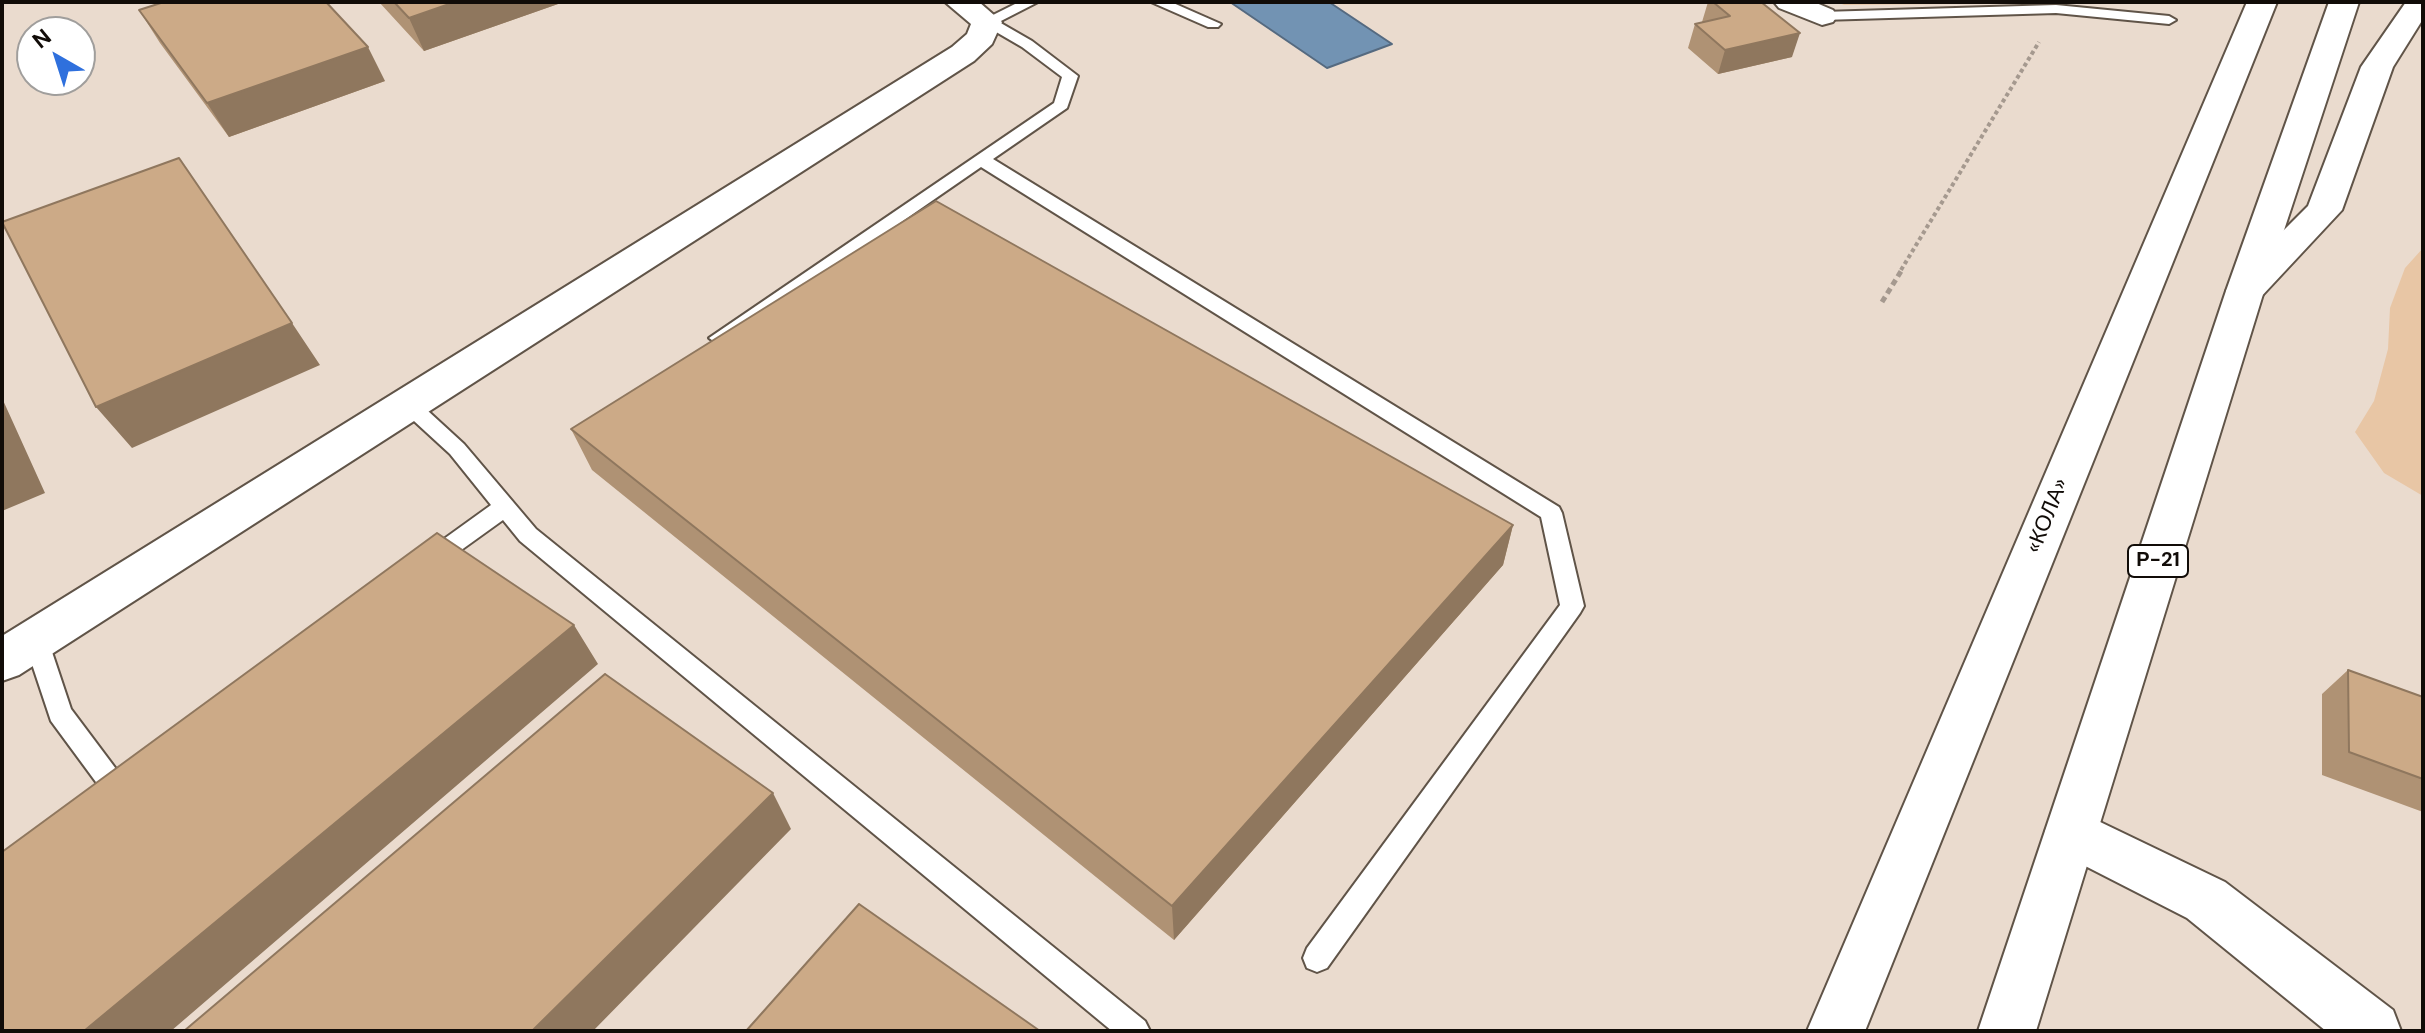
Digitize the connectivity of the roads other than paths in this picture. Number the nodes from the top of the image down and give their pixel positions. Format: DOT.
graph roads {
  1 [pos="1031,2"];
  2 [pos="1158,2"];
  3 [pos="1789,2"];
  4 [pos="2262,2"];
  5 [pos="2344,2"];
  6 [pos="2422,2"];
  7 [pos="2056,6"];
  8 [pos="973,12"];
  9 [pos="1822,16"];
  10 [pos="2169,20"];
  11 [pos="1213,24"];
  12 [pos="980,159"];
  13 [pos="2245,291"];
  14 [pos="704,348"];
  15 [pos="409,405"];
  16 [pos="503,508"];
  17 [pos="413,574"];
  18 [pos="36,640"];
  19 [pos="2,661"];
  20 [pos="142,770"];
  21 [pos="116,789"];
  22 [pos="91,808"];
  23 [pos="2071,832"];
  24 [pos="1317,958"];
  25 [pos="1135,1031"];
  26 [pos="1836,1031"];
  27 [pos="2007,1031"];
  28 [pos="2372,1031"];
  1 -- 8 [label="lane"];
  2 -- 11 [label="lane"];
  3 -- 9 [label="main road"];
  4 -- 26 [label="main road, «КОЛА»"];
  5 -- 13 [label="main road, Р-21"];
  6 -- 13 [label="main road"];
  7 -- 9 [label="lane"];
  7 -- 10 [label="lane"];
  8 -- 12 [label="lane"];
  8 -- 15 [label="main road"];
  12 -- 14 [label="lane"];
  12 -- 24 [label="lane"];
  13 -- 23 [label="main road, Р-21"];
  15 -- 16 [label="lane"];
  15 -- 18 [label="main road"];
  16 -- 17 [label="lane"];
  16 -- 25 [label="lane"];
  18 -- 19 [label="main road"];
  18 -- 21 [label="lane"];
  20 -- 21 [label="lane"];
  21 -- 22 [label="lane"];
  23 -- 27 [label="main road, Р-21"];
  23 -- 28 [label="main road"];
}
